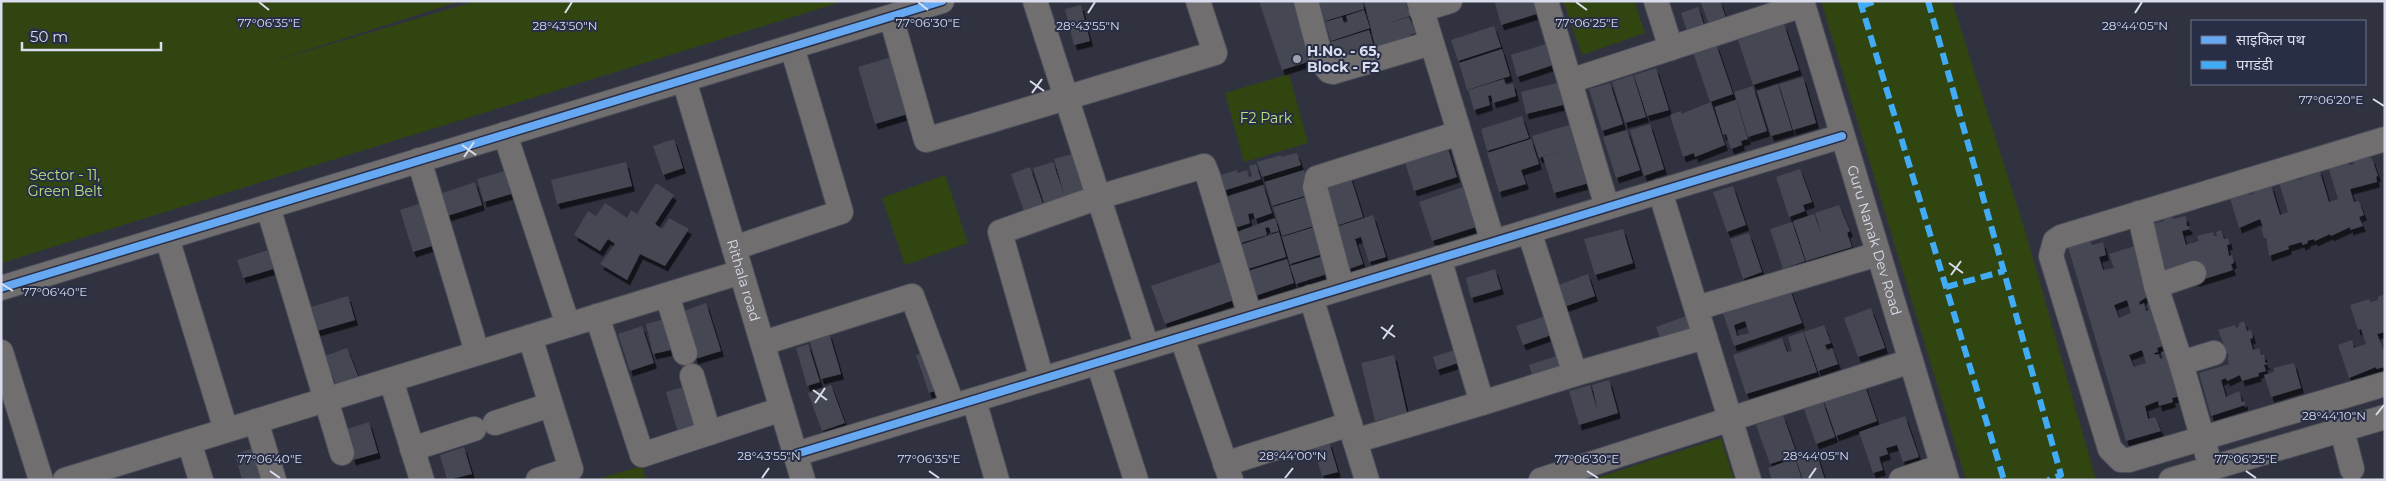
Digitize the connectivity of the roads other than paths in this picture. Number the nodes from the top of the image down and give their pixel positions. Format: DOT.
graph roads {
  1 [pos="942,1"];
  2 [pos="1035,1"];
  3 [pos="1198,1"];
  4 [pos="1306,1"];
  5 [pos="1450,1"];
  6 [pos="1546,1"];
  7 [pos="1656,1"];
  8 [pos="1802,3"];
  9 [pos="1420,6"];
  10 [pos="892,17"];
  11 [pos="1431,43"];
  12 [pos="792,47"];
  13 [pos="1671,48"];
  14 [pos="684,80"];
  15 [pos="1570,80"];
  16 [pos="1066,97"];
  17 [pos="1459,133"];
  18 [pos="505,134"];
  19 [pos="1842,136"];
  20 [pos="2385,139"];
  21 [pos="419,160"];
  22 [pos="1660,191"];
  23 [pos="1099,197"];
  24 [pos="268,207"];
  25 [pos="1606,207"];
  26 [pos="2139,213"];
  27 [pos="1529,231"];
  28 [pos="167,238"];
  29 [pos="1493,242"];
  30 [pos="734,248"];
  31 [pos="1878,254"];
  32 [pos="1439,258"];
  33 [pos="741,272"];
  34 [pos="2194,273"];
  35 [pos="2156,286"];
  36 [pos="1,288"];
  37 [pos="1342,288"];
  38 [pos="667,295"];
  39 [pos="1311,297"];
  40 [pos="1697,308"];
  41 [pos="597,316"];
  42 [pos="1250,316"];
  43 [pos="568,326"];
  44 [pos="530,337"];
  45 [pos="1182,338"];
  46 [pos="1705,338"];
  47 [pos="763,344"];
  48 [pos="1147,347"];
  49 [pos="1,352"];
  50 [pos="477,352"];
  51 [pos="685,353"];
  52 [pos="2214,353"];
  53 [pos="1911,361"];
  54 [pos="1098,362"];
  55 [pos="2181,363"];
  56 [pos="1575,374"];
  57 [pos="692,376"];
  58 [pos="1042,379"];
  59 [pos="391,380"];
  60 [pos="2385,384"];
  61 [pos="326,400"];
  62 [pos="964,403"];
  63 [pos="1482,403"];
  64 [pos="550,405"];
  65 [pos="782,409"];
  66 [pos="11,417"];
  67 [pos="2385,418"];
  68 [pos="1730,419"];
  69 [pos="256,421"];
  70 [pos="226,430"];
  71 [pos="2342,430"];
  72 [pos="709,433"];
  73 [pos="1353,433"];
  74 [pos="2203,439"];
  75 [pos="190,442"];
  76 [pos="412,449"];
  77 [pos="342,453"];
  78 [pos="2212,468"];
  79 [pos="2352,469"];
  80 [pos="797,472"];
  81 [pos="1228,472"];
  82 [pos="1945,473"];
  83 [pos="41,480"];
  84 [pos="65,480"];
  85 [pos="201,480"];
  86 [pos="274,480"];
  87 [pos="422,480"];
  88 [pos="538,480"];
  89 [pos="997,480"];
  90 [pos="1136,480"];
  91 [pos="1368,480"];
  92 [pos="1541,480"];
  93 [pos="1749,480"];
  94 [pos="1901,480"];
  95 [pos="2171,480"];
  1 -- 10 [label="street"];
  2 -- 16 [label="street"];
  3 -- 16 [label="street"];
  4 -- 11 [label="street"];
  5 -- 9 [label="street"];
  6 -- 15 [label="street"];
  7 -- 13 [label="street"];
  8 -- 13 [label="street"];
  8 -- 19 [label="street, Guru Nanak Dev Road"];
  9 -- 11 [label="street"];
  10 -- 12 [label="street"];
  10 -- 16 [label="street"];
  11 -- 17 [label="street"];
  12 -- 14 [label="street"];
  12 -- 30 [label="street"];
  13 -- 15 [label="street"];
  14 -- 18 [label="street"];
  14 -- 30 [label="street, Rithala road"];
  15 -- 25 [label="street"];
  16 -- 23 [label="street"];
  17 -- 29 [label="street"];
  17 -- 37 [label="street"];
  18 -- 21 [label="street"];
  18 -- 43 [label="street"];
  19 -- 22 [label="street"];
  19 -- 31 [label="street, Guru Nanak Dev Road"];
  20 -- 26 [label="street"];
  21 -- 24 [label="street"];
  21 -- 50 [label="street"];
  22 -- 25 [label="street"];
  22 -- 40 [label="street"];
  23 -- 42 [label="street"];
  23 -- 48 [label="street"];
  23 -- 58 [label="street"];
  24 -- 28 [label="street"];
  24 -- 61 [label="street"];
  25 -- 27 [label="street"];
  26 -- 35 [label="street"];
  26 -- 74 [label="street"];
  27 -- 29 [label="street"];
  27 -- 56 [label="street"];
  28 -- 36 [label="street"];
  28 -- 70 [label="street"];
  29 -- 32 [label="street"];
  30 -- 33 [label="street, Rithala road"];
  31 -- 40 [label="street"];
  31 -- 53 [label="street, Guru Nanak Dev Road"];
  32 -- 37 [label="street"];
  32 -- 63 [label="street"];
  33 -- 38 [label="street"];
  33 -- 47 [label="street, Rithala road"];
  34 -- 35 [label="street"];
  35 -- 55 [label="street"];
  37 -- 39 [label="street"];
  38 -- 41 [label="street"];
  38 -- 51 [label="street"];
  39 -- 42 [label="street"];
  39 -- 73 [label="street"];
  40 -- 46 [label="street"];
  41 -- 43 [label="street"];
  41 -- 72 [label="street"];
  42 -- 45 [label="street"];
  43 -- 44 [label="street"];
  44 -- 50 [label="street"];
  44 -- 64 [label="street"];
  45 -- 48 [label="street"];
  45 -- 81 [label="street"];
  46 -- 56 [label="street"];
  46 -- 68 [label="street"];
  47 -- 62 [label="street"];
  47 -- 65 [label="street, Rithala road"];
  48 -- 54 [label="street"];
  49 -- 66 [label="street"];
  50 -- 59 [label="street"];
  52 -- 55 [label="street"];
  53 -- 68 [label="street"];
  53 -- 82 [label="street, Guru Nanak Dev Road"];
  54 -- 58 [label="street"];
  54 -- 90 [label="street"];
  55 -- 74 [label="street"];
  56 -- 63 [label="street"];
  57 -- 72 [label="street"];
  58 -- 62 [label="street"];
  59 -- 61 [label="street"];
  59 -- 76 [label="street"];
  60 -- 74 [label="street"];
  61 -- 69 [label="street"];
  61 -- 77 [label="street"];
  62 -- 80 [label="street"];
  62 -- 89 [label="street"];
  63 -- 73 [label="street"];
  64 -- 76 [label="street"];
  64 -- 88 [label="street"];
  65 -- 72 [label="street"];
  65 -- 80 [label="street, Rithala road"];
  66 -- 83 [label="street"];
  67 -- 71 [label="street"];
  68 -- 92 [label="street"];
  68 -- 93 [label="street"];
  69 -- 70 [label="street"];
  69 -- 86 [label="street"];
  70 -- 75 [label="street"];
  71 -- 78 [label="street"];
  71 -- 79 [label="street"];
  73 -- 81 [label="street"];
  73 -- 91 [label="street"];
  74 -- 78 [label="street"];
  75 -- 84 [label="street"];
  75 -- 85 [label="street"];
  76 -- 87 [label="street"];
  78 -- 95 [label="street"];
  82 -- 94 [label="street"];
}
